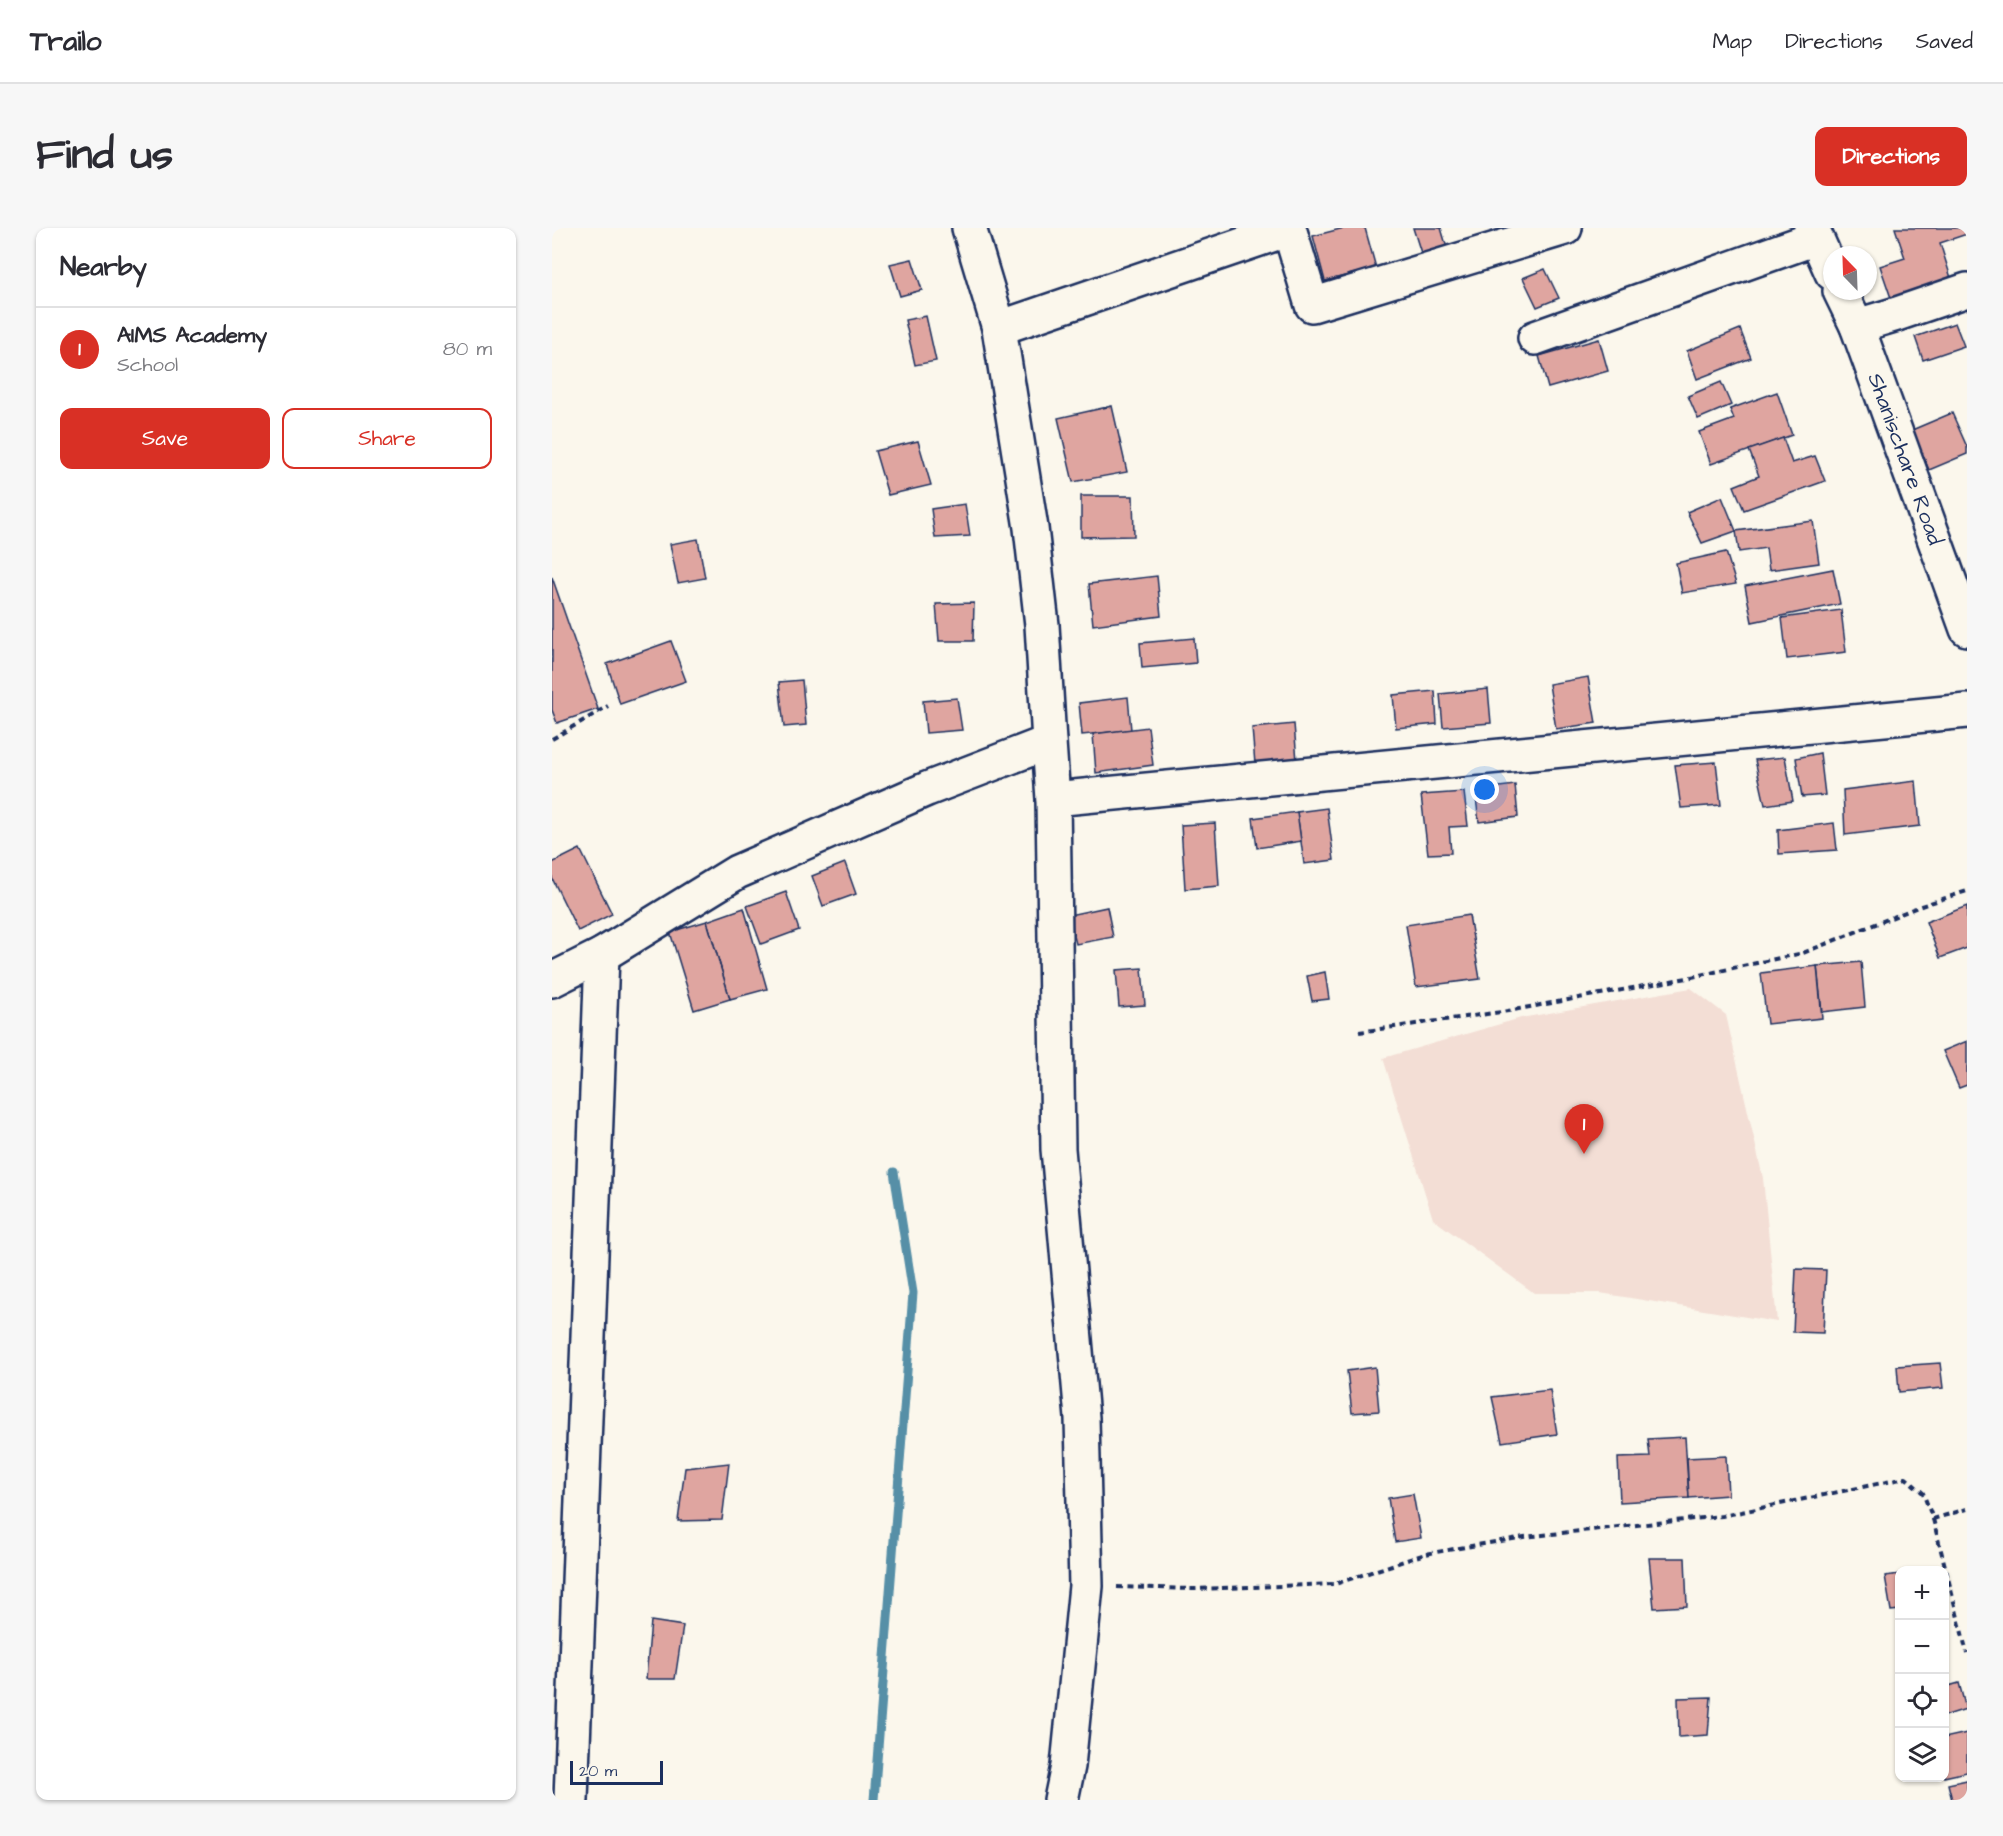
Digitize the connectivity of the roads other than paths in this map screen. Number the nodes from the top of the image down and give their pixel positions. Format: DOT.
graph roads {
  1 [pos="969,228"];
  2 [pos="1289,228"];
  3 [pos="1565,228"];
  4 [pos="1814,233"];
  5 [pos="1823,253"];
  6 [pos="1967,290"];
  7 [pos="1844,300"];
  8 [pos="1857,326"];
  9 [pos="999,328"];
  10 [pos="1535,338"];
  11 [pos="1959,582"];
  12 [pos="1967,628"];
  13 [pos="1967,711"];
  14 [pos="1049,742"];
  15 [pos="1053,799"];
  16 [pos="602,955"];
  17 [pos="552,980"];
  18 [pos="571,1800"];
  19 [pos="1061,1800"];
  1 -- 9 [label="street"];
  2 -- 3 [label="street"];
  2 -- 9 [label="street"];
  4 -- 5 [label="street"];
  4 -- 10 [label="street"];
  6 -- 8 [label="street"];
  7 -- 8 [label="street, Shanischare Road"];
  8 -- 11 [label="street, Shanischare Road"];
  9 -- 14 [label="street"];
  11 -- 12 [label="street, Shanischare Road"];
  13 -- 15 [label="street"];
  14 -- 15 [label="street"];
  14 -- 16 [label="street"];
  15 -- 19 [label="street"];
  16 -- 17 [label="street"];
  16 -- 18 [label="street"];
}
